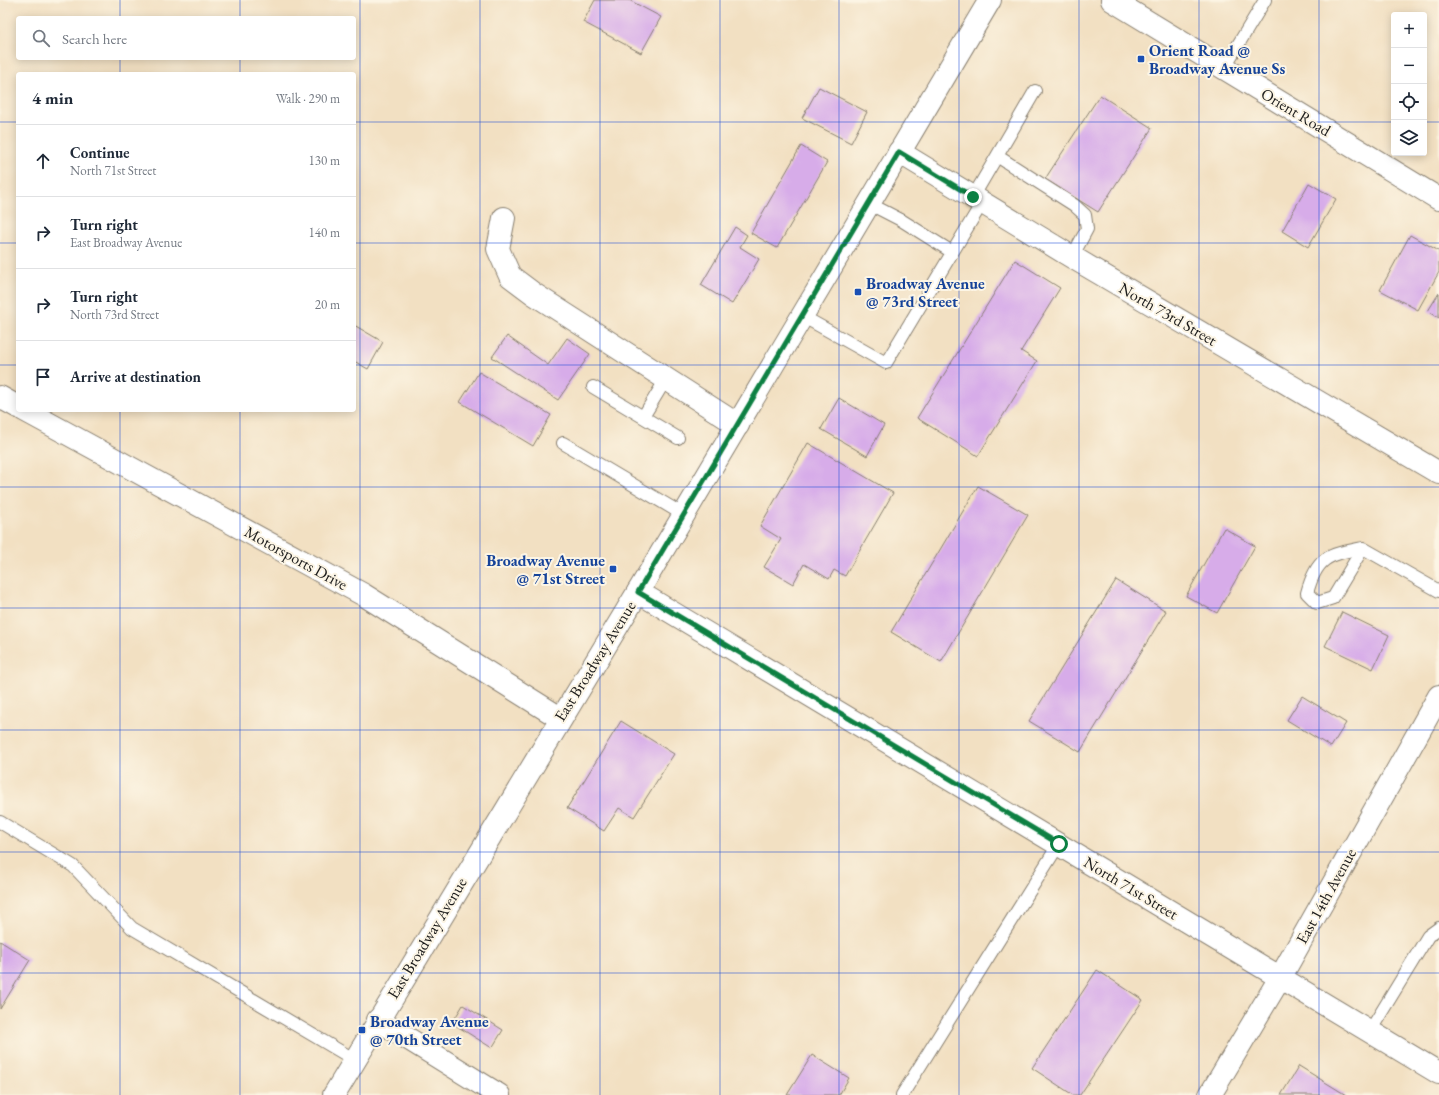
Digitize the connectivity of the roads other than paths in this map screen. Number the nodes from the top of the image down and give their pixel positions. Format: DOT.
graph roads {
  1 [pos="990,0"];
  2 [pos="1112,0"];
  3 [pos="1265,0"];
  4 [pos="1224,68"];
  5 [pos="1035,90"];
  6 [pos="899,152"];
  7 [pos="996,156"];
  8 [pos="1439,199"];
  9 [pos="978,200"];
  10 [pos="868,203"];
  11 [pos="504,218"];
  12 [pos="952,252"];
  13 [pos="1072,257"];
  14 [pos="802,316"];
  15 [pos="666,379"];
  16 [pos="593,387"];
  17 [pos="0,397"];
  18 [pos="16,406"];
  19 [pos="28,412"];
  20 [pos="643,418"];
  21 [pos="738,425"];
  22 [pos="678,438"];
  23 [pos="563,443"];
  24 [pos="1439,473"];
  25 [pos="684,515"];
  26 [pos="1363,548"];
  27 [pos="1439,591"];
  28 [pos="638,592"];
  29 [pos="1439,696"];
  30 [pos="560,718"];
  31 [pos="0,822"];
  32 [pos="1059,844"];
  33 [pos="1439,928"];
  34 [pos="1280,978"];
  35 [pos="378,1020"];
  36 [pos="1370,1031"];
  37 [pos="354,1060"];
  38 [pos="1439,1073"];
  39 [pos="334,1095"];
  40 [pos="499,1095"];
  41 [pos="902,1095"];
  42 [pos="1210,1095"];
  1 -- 6 [label="street, East Broadway Avenue"];
  2 -- 4 [label="street, Orient Road"];
  3 -- 4 [label="lane"];
  4 -- 8 [label="street, Orient Road"];
  5 -- 7 [label="lane"];
  6 -- 9 [label="street, North 73rd Street"];
  6 -- 10 [label="street, East Broadway Avenue"];
  7 -- 9 [label="lane"];
  7 -- 13 [label="lane"];
  9 -- 12 [label="lane"];
  9 -- 13 [label="street, North 73rd Street"];
  10 -- 12 [label="lane"];
  10 -- 14 [label="street, East Broadway Avenue"];
  11 -- 15 [label="street"];
  12 -- 14 [label="lane"];
  13 -- 24 [label="street, North 73rd Street"];
  14 -- 21 [label="street, East Broadway Avenue"];
  15 -- 20 [label="lane"];
  15 -- 21 [label="street"];
  16 -- 20 [label="lane"];
  17 -- 18 [label="street"];
  19 -- 30 [label="street, Motorsports Drive"];
  20 -- 22 [label="lane"];
  21 -- 25 [label="street, East Broadway Avenue"];
  23 -- 25 [label="lane"];
  25 -- 28 [label="street, East Broadway Avenue"];
  26 -- 26 [label="lane"];
  26 -- 27 [label="lane"];
  28 -- 30 [label="street, East Broadway Avenue"];
  28 -- 32 [label="street, North 71st Street"];
  29 -- 34 [label="street, East 14th Avenue"];
  30 -- 35 [label="street, East Broadway Avenue"];
  31 -- 37 [label="lane"];
  32 -- 34 [label="street, North 71st Street"];
  32 -- 41 [label="lane"];
  33 -- 36 [label="lane"];
  34 -- 36 [label="street, North 71st Street"];
  34 -- 42 [label="street, East 14th Avenue"];
  35 -- 37 [label="street, East Broadway Avenue"];
  35 -- 40 [label="street"];
  36 -- 38 [label="street, North 71st Street"];
  37 -- 39 [label="street, East Broadway Avenue"];
}
